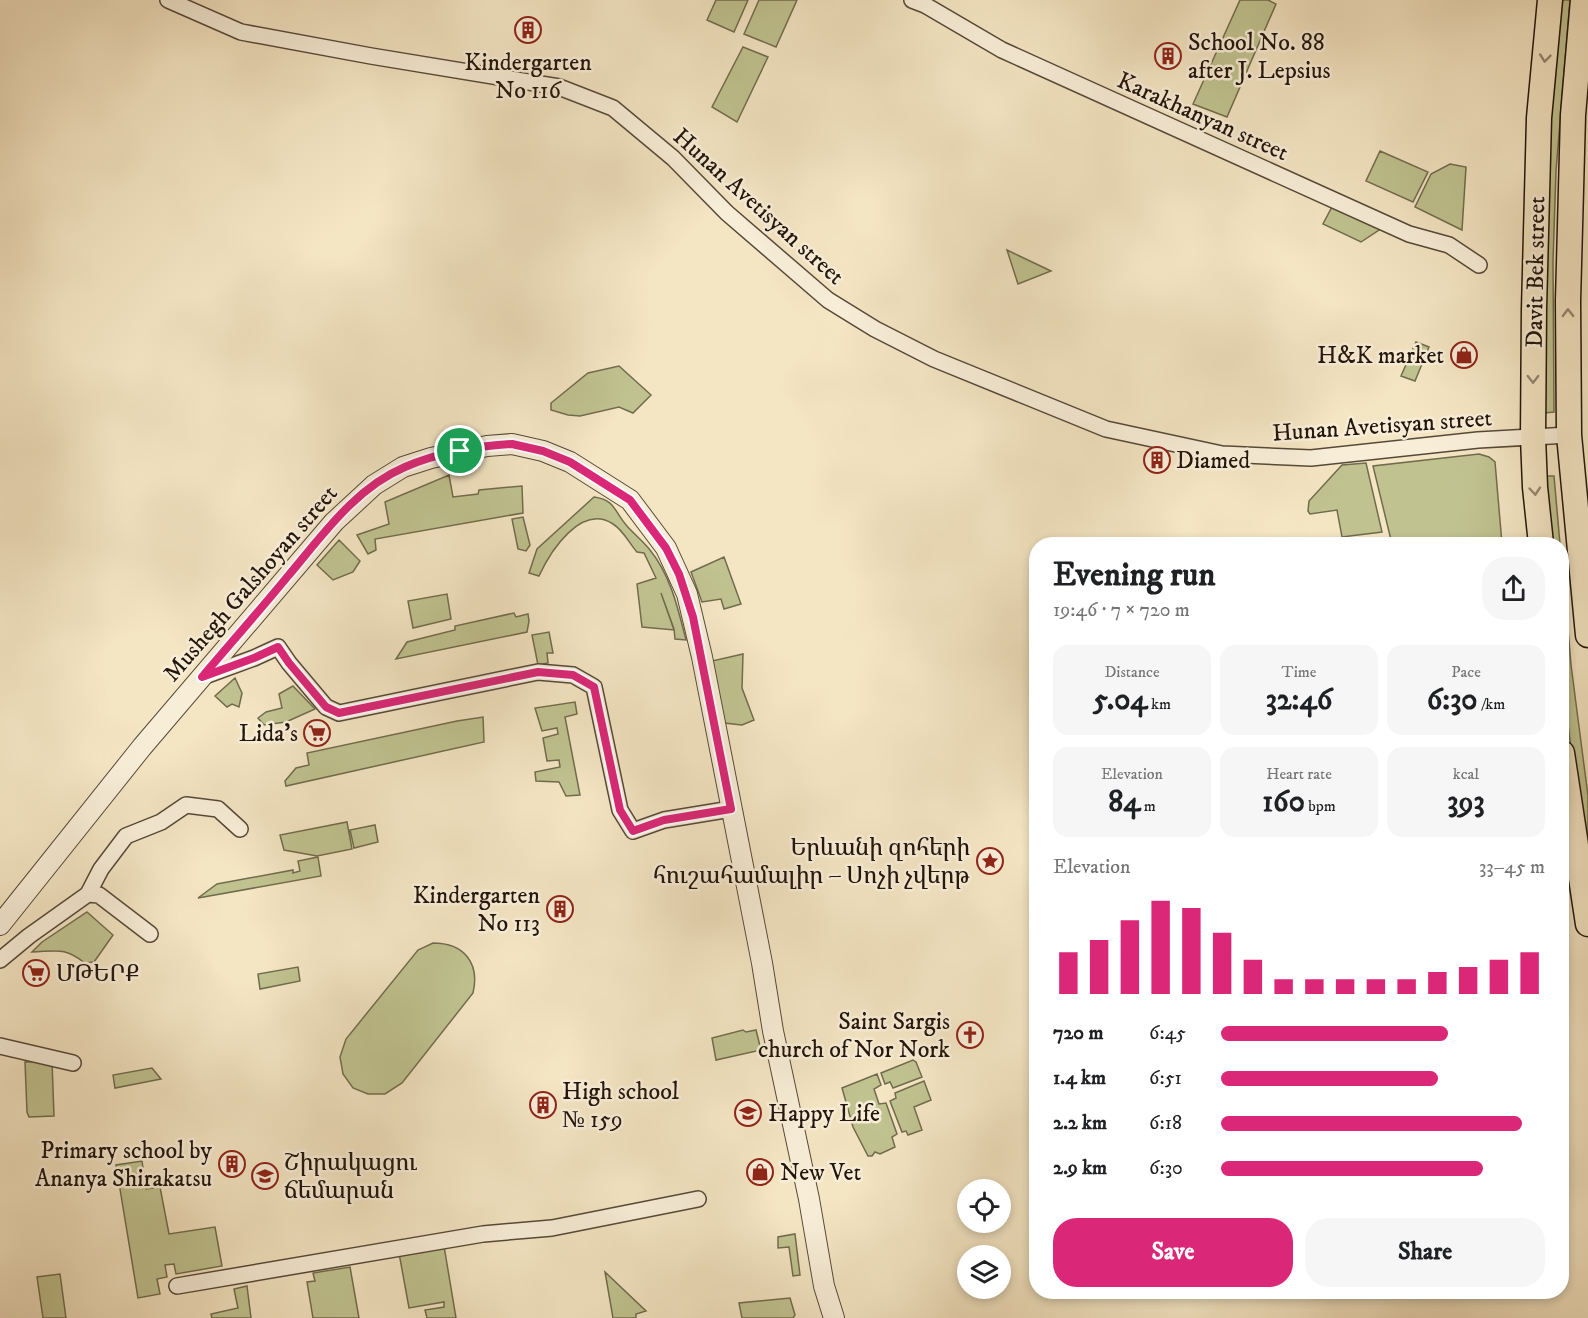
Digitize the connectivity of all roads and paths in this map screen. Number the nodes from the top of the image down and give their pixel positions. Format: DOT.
graph roads {
  1 [pos="168,0"];
  2 [pos="912,0"];
  3 [pos="1550,0"];
  4 [pos="1583,0"];
  5 [pos="1479,265"];
  6 [pos="1569,435"];
  7 [pos="1533,438"];
  8 [pos="1539,537"];
  9 [pos="1588,635"];
  10 [pos="202,677"];
  11 [pos="1569,799"];
  12 [pos="731,809"];
  13 [pos="240,829"];
  14 [pos="88,894"];
  15 [pos="0,924"];
  16 [pos="1588,924"];
  17 [pos="150,934"];
  18 [pos="0,960"];
  19 [pos="0,1046"];
  20 [pos="73,1062"];
  21 [pos="698,1199"];
  22 [pos="177,1286"];
  23 [pos="824,1286"];
  24 [pos="821,1318"];
  25 [pos="834,1318"];
  1 -- 7 [label="street, Hunan Avetisyan street"];
  2 -- 5 [label="street, Karakhanyan street"];
  3 -- 7 [label="main road, Davit Bek street, one-way"];
  6 -- 4 [label="main road, Davit Bek street, one-way"];
  6 -- 7 [label="street, Hunan Avetisyan street"];
  6 -- 9 [label="main road, Davit Bek street"];
  7 -- 8 [label="main road, Davit Bek street, one-way"];
  10 -- 12 [label="street"];
  10 -- 12 [label="street, Mushegh Galshoyan street"];
  10 -- 15 [label="street, Mushegh Galshoyan street"];
  11 -- 16 [label="main road"];
  12 -- 23 [label="street, Mushegh Galshoyan street"];
  13 -- 14 [label="street"];
  14 -- 17 [label="street"];
  14 -- 18 [label="street"];
  19 -- 20 [label="street"];
  21 -- 22 [label="street"];
  23 -- 24 [label="street, Mushegh Galshoyan street"];
  23 -- 25 [label="street, Mushegh Galshoyan street"];
}
